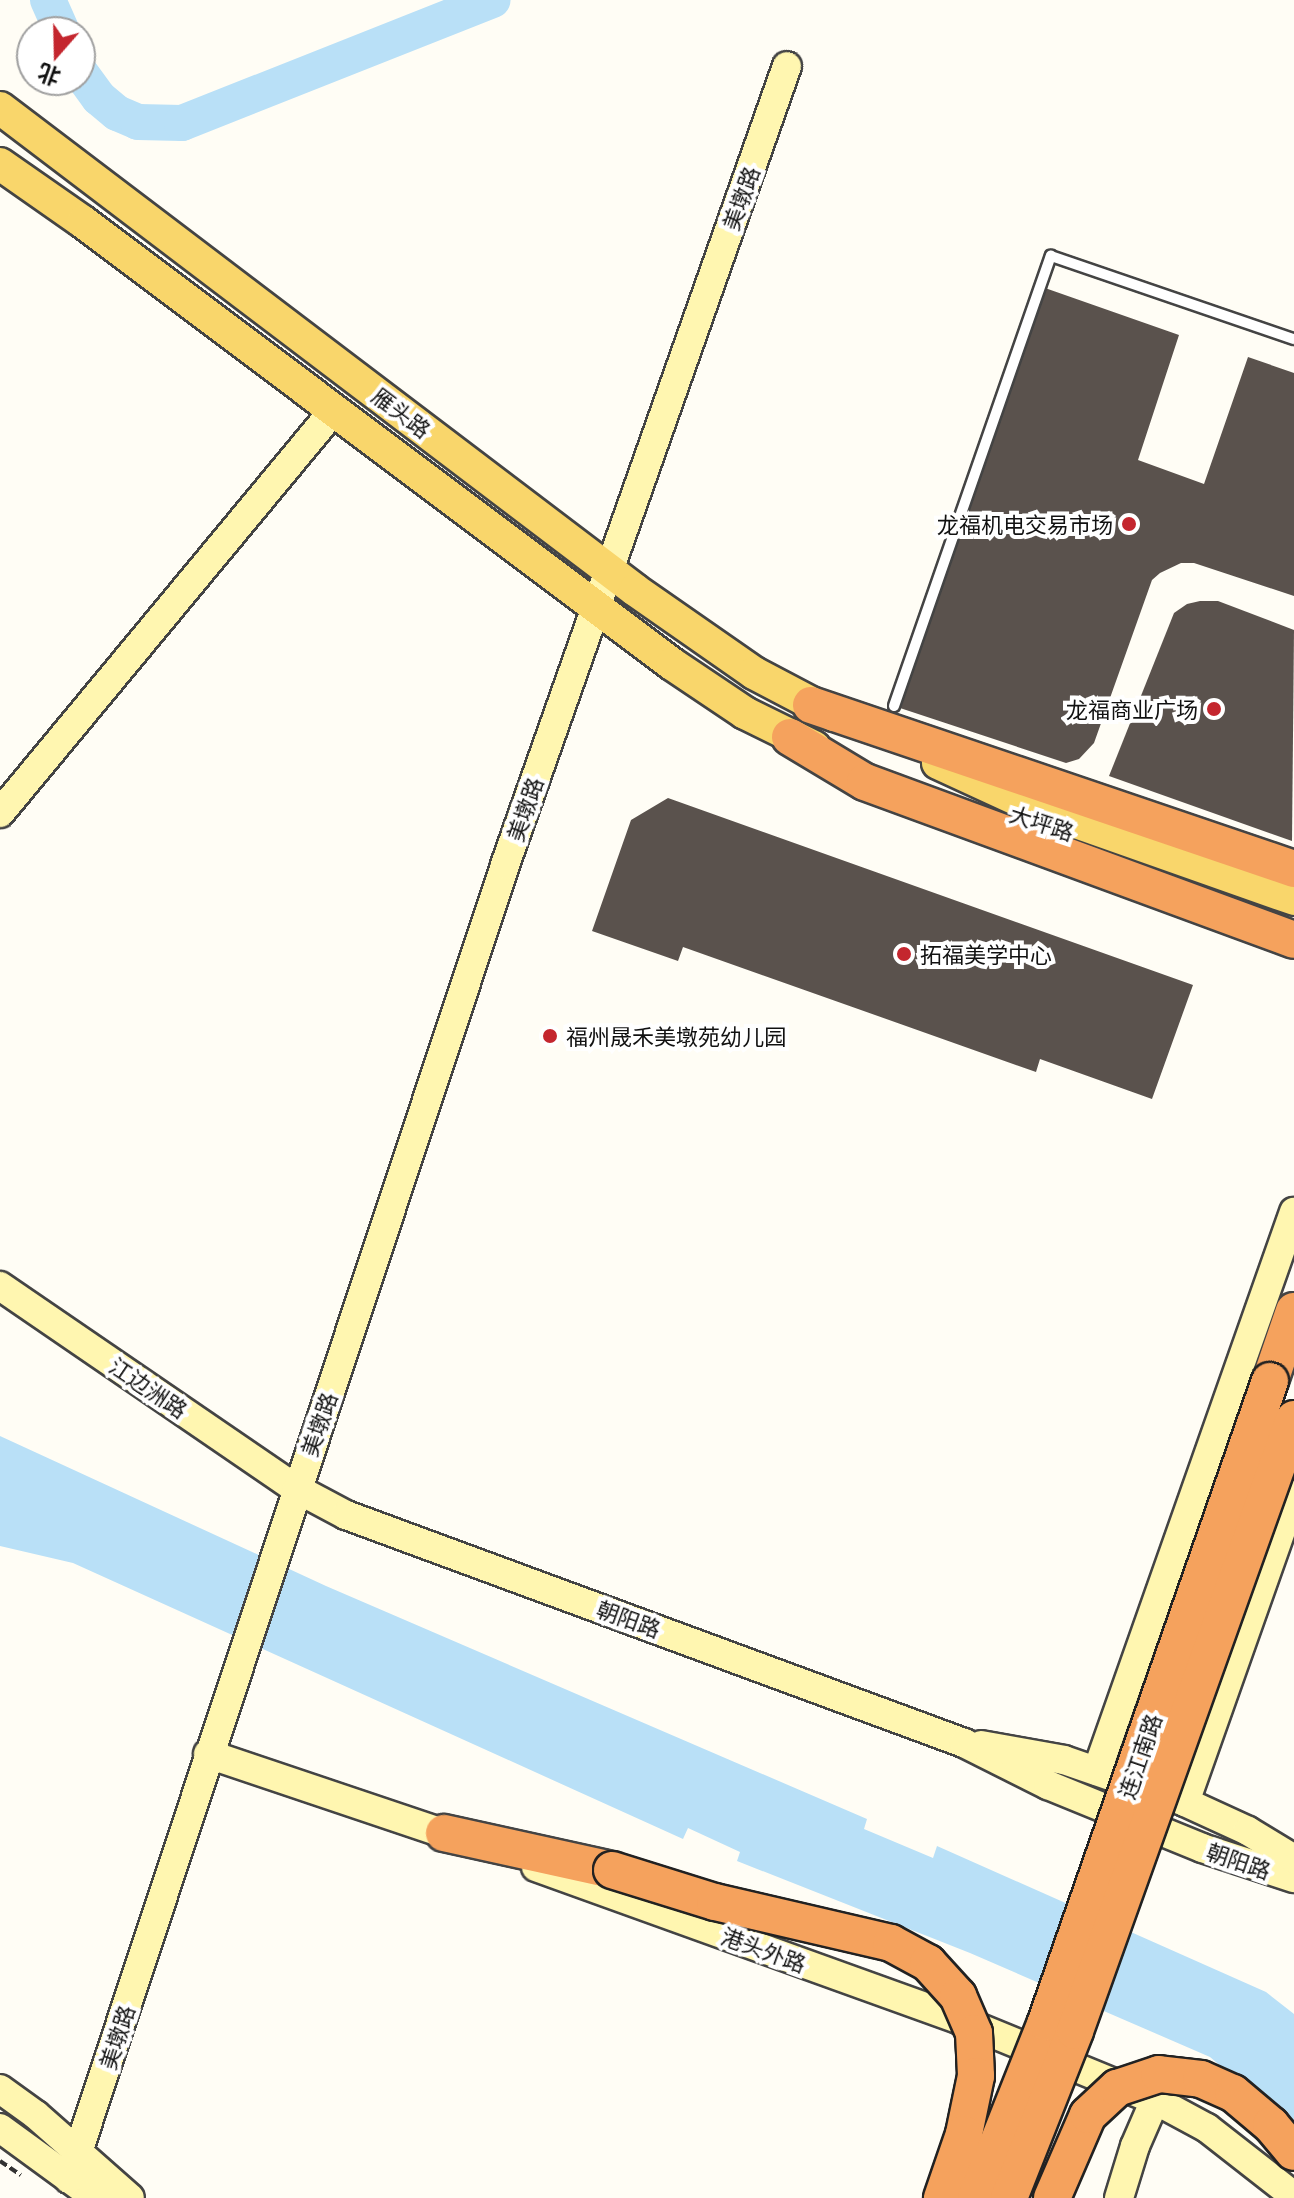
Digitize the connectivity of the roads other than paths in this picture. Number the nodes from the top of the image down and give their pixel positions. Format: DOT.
graph roads {
  1 [pos="787,66"];
  2 [pos="0,108"];
  3 [pos="0,164"];
  4 [pos="1294,339"];
  5 [pos="334,410"];
  6 [pos="608,569"];
  7 [pos="594,606"];
  8 [pos="811,705"];
  9 [pos="894,706"];
  10 [pos="790,737"];
  11 [pos="0,813"];
  12 [pos="1294,869"];
  13 [pos="1294,899"];
  14 [pos="1294,909"];
  15 [pos="1294,940"];
  16 [pos="1294,1212"];
  17 [pos="0,1286"];
  18 [pos="1294,1311"];
  19 [pos="1294,1419"];
  20 [pos="297,1489"];
  21 [pos="1294,1495"];
  22 [pos="1122,1702"];
  23 [pos="1210,1732"];
  24 [pos="964,1743"];
  25 [pos="208,1754"];
  26 [pos="1097,1771"];
  27 [pos="1185,1802"];
  28 [pos="444,1833"];
  29 [pos="1294,1859"];
  30 [pos="1294,1878"];
  31 [pos="0,2089"];
  32 [pos="1155,2100"];
  33 [pos="0,2128"];
  34 [pos="1294,2152"];
  35 [pos="74,2166"];
  36 [pos="1294,2196"];
  37 [pos="96,2198"];
  38 [pos="130,2198"];
  39 [pos="942,2198"];
  40 [pos="976,2198"];
  41 [pos="1009,2198"];
  42 [pos="1052,2198"];
  43 [pos="1119,2198"];
  1 -- 6 [label="street, 美墩路"];
  2 -- 6 [label="main road, 雁头路"];
  3 -- 5 [label="main road, 雁头路"];
  4 -- 9 [label="lane"];
  5 -- 7 [label="main road, 雁头路"];
  5 -- 11 [label="street"];
  6 -- 7 [label="street, 美墩路"];
  6 -- 8 [label="main road, 雁头路"];
  7 -- 10 [label="main road, 雁头路"];
  7 -- 20 [label="street, 美墩路"];
  8 -- 12 [label="highway"];
  8 -- 13 [label="main road, 大坪路"];
  10 -- 14 [label="main road, 大坪路"];
  10 -- 15 [label="highway"];
  16 -- 22 [label="street"];
  17 -- 20 [label="street, 江边洲路"];
  18 -- 40 [label="highway, 连江南路, bridge"];
  19 -- 41 [label="highway, 连江南路, bridge"];
  20 -- 24 [label="street, 朝阳路"];
  20 -- 25 [label="street, 美墩路"];
  21 -- 23 [label="street"];
  22 -- 23 [label="street"];
  22 -- 26 [label="street"];
  23 -- 27 [label="street"];
  24 -- 26 [label="street, 朝阳路"];
  24 -- 30 [label="street, 朝阳路"];
  25 -- 28 [label="street, 港头外路"];
  25 -- 35 [label="street, 美墩路"];
  26 -- 27 [label="street, 朝阳路"];
  27 -- 29 [label="street, 朝阳路"];
  28 -- 32 [label="street, 港头外路"];
  28 -- 39 [label="highway, bridge"];
  31 -- 35 [label="street"];
  32 -- 36 [label="street, 港头外路"];
  32 -- 43 [label="street"];
  33 -- 35 [label="street"];
  34 -- 42 [label="highway, bridge"];
  35 -- 37 [label="street"];
  35 -- 38 [label="street"];
}
